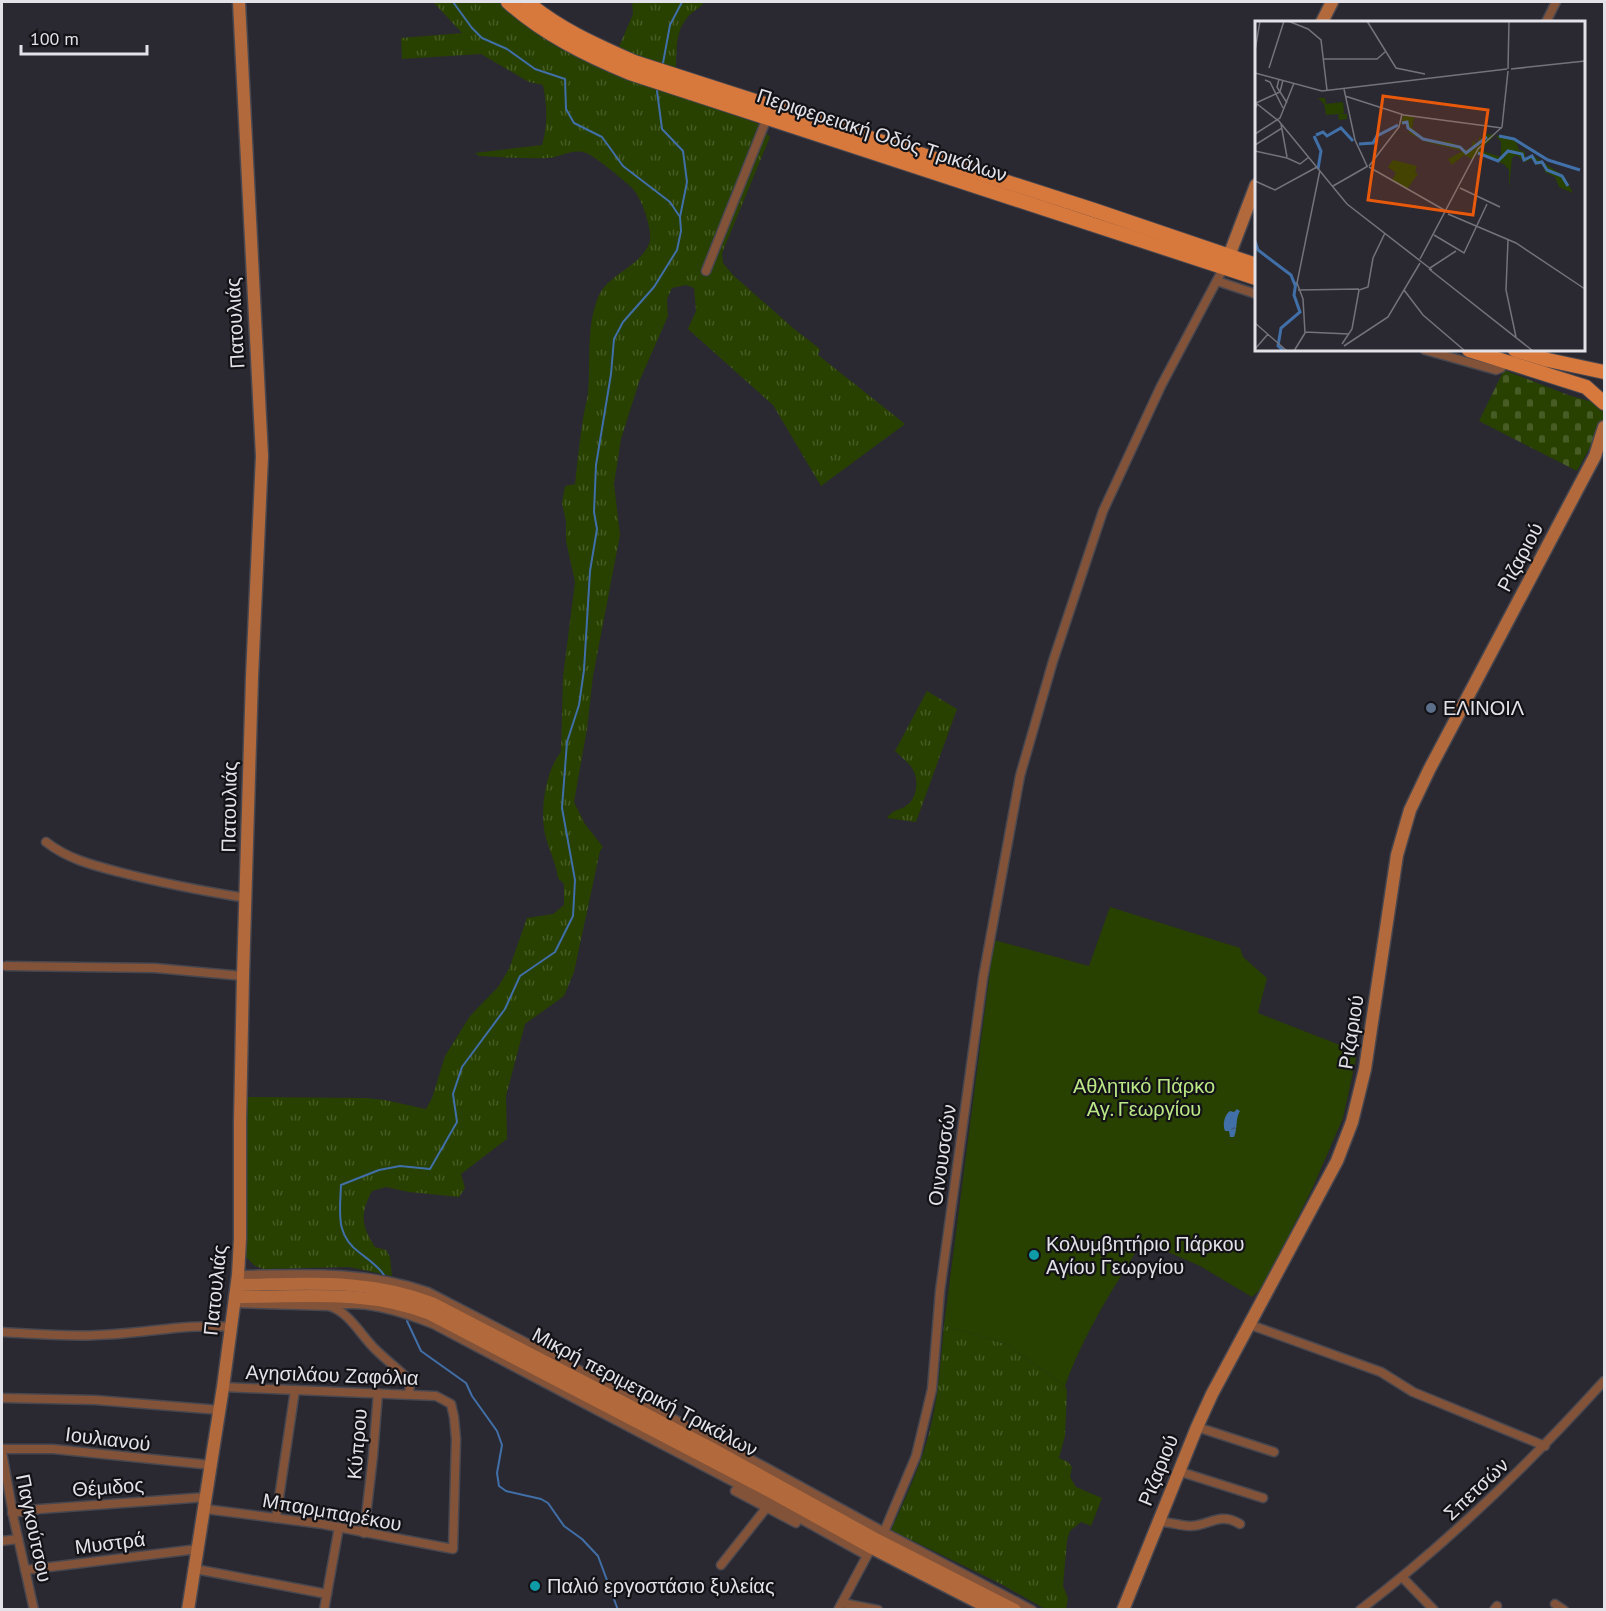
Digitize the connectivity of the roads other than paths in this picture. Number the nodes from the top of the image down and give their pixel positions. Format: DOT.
graph roads {
  1 [pos="239,2"];
  2 [pos="508,2"];
  3 [pos="527,2"];
  4 [pos="1332,2"];
  5 [pos="1556,2"];
  6 [pos="1323,21"];
  7 [pos="1546,21"];
  8 [pos="767,118"];
  9 [pos="1255,190"];
  10 [pos="1226,262"];
  11 [pos="1255,265"];
  12 [pos="706,271"];
  13 [pos="1255,277"];
  14 [pos="1217,281"];
  15 [pos="1255,293"];
  16 [pos="1429,351"];
  17 [pos="1472,351"];
  18 [pos="1518,351"];
  19 [pos="1505,361"];
  20 [pos="1605,372"];
  21 [pos="1605,383"];
  22 [pos="1604,403"];
  23 [pos="1605,427"];
  24 [pos="1605,445"];
  25 [pos="1595,456"];
  26 [pos="46,842"];
  27 [pos="246,898"];
  28 [pos="6,966"];
  29 [pos="243,976"];
  30 [pos="236,1290"];
  31 [pos="329,1306"];
  32 [pos="1248,1324"];
  33 [pos="231,1327"];
  34 [pos="2,1332"];
  35 [pos="1605,1382"];
  36 [pos="223,1387"];
  37 [pos="295,1390"];
  38 [pos="378,1393"];
  39 [pos="409,1395"];
  40 [pos="2,1398"];
  41 [pos="220,1410"];
  42 [pos="1197,1427"];
  43 [pos="1545,1446"];
  44 [pos="2,1451"];
  45 [pos="1274,1452"];
  46 [pos="212,1465"];
  47 [pos="1178,1472"];
  48 [pos="735,1491"];
  49 [pos="1263,1498"];
  50 [pos="206,1503"];
  51 [pos="767,1507"];
  52 [pos="12,1513"];
  53 [pos="276,1518"];
  54 [pos="1157,1522"];
  55 [pos="1240,1524"];
  56 [pos="339,1527"];
  57 [pos="884,1532"];
  58 [pos="364,1533"];
  59 [pos="18,1539"];
  60 [pos="2,1541"];
  61 [pos="198,1549"];
  62 [pos="453,1549"];
  63 [pos="868,1554"];
  64 [pos="721,1565"];
  65 [pos="195,1569"];
  66 [pos="25,1570"];
  67 [pos="1402,1577"];
  68 [pos="327,1594"];
  69 [pos="1555,1604"];
  70 [pos="840,1606"];
  71 [pos="34,1610"];
  72 [pos="188,1610"];
  73 [pos="324,1610"];
  74 [pos="878,1610"];
  75 [pos="993,1610"];
  76 [pos="1015,1610"];
  77 [pos="1032,1610"];
  78 [pos="1123,1610"];
  79 [pos="1360,1610"];
  80 [pos="1434,1610"];
  81 [pos="1563,1610"];
  1 -- 27 [label="street, Πατουλιάς"];
  2 -- 8 [label="main road, Περιφερειακή Οδός Τρικάλων"];
  3 -- 10 [label="main road, Περιφερειακή Οδός Τρικάλων"];
  4 -- 6 [label="street"];
  5 -- 7 [label="street"];
  8 -- 10 [label="main road, Περιφερειακή Οδός Τρικάλων"];
  8 -- 12 [label="street"];
  9 -- 10 [label="street"];
  10 -- 11 [label="main road, Περιφερειακή Οδός Τρικάλων"];
  10 -- 13 [label="main road, Περιφερειακή Οδός Τρικάλων"];
  10 -- 14 [label="street, Οινουσσών"];
  14 -- 15 [label="street"];
  14 -- 57 [label="street, Οινουσσών"];
  16 -- 19 [label="street"];
  17 -- 19 [label="main road"];
  18 -- 20 [label="main road"];
  19 -- 22 [label="main road"];
  21 -- 22 [label="main road"];
  23 -- 25 [label="street, Ριζαριού"];
  24 -- 25 [label="street, Ριζαριού"];
  25 -- 32 [label="street, Ριζαριού"];
  26 -- 27 [label="street"];
  27 -- 29 [label="street, Πατουλιάς"];
  28 -- 29 [label="street"];
  29 -- 30 [label="street, Πατουλιάς"];
  30 -- 31 [label="street"];
  30 -- 33 [label="street, Πατουλιάς"];
  30 -- 57 [label="street"];
  30 -- 63 [label="street, Μικρή περιμετρική Τρικάλων"];
  30 -- 76 [label="street, Μικρή περιμετρική Τρικάλων"];
  31 -- 39 [label="street"];
  31 -- 63 [label="street"];
  32 -- 42 [label="street, Ριζαριού"];
  32 -- 43 [label="street"];
  33 -- 34 [label="street"];
  33 -- 36 [label="street, Πατουλιάς"];
  35 -- 43 [label="street, Σπετσών"];
  36 -- 37 [label="street, Αγησιλάου Ζαφόλια"];
  36 -- 41 [label="street, Πατουλιάς"];
  37 -- 38 [label="street, Αγησιλάου Ζαφόλια"];
  37 -- 53 [label="street"];
  38 -- 39 [label="street, Αγησιλάου Ζαφόλια"];
  38 -- 58 [label="street, Κύπρου"];
  39 -- 62 [label="street, Αγησιλάου Ζαφόλια"];
  40 -- 41 [label="street"];
  41 -- 46 [label="street, Πατουλιάς"];
  42 -- 45 [label="street"];
  42 -- 47 [label="street, Ριζαριού"];
  43 -- 67 [label="street, Σπετσών"];
  44 -- 46 [label="street, Ιουλιανού"];
  44 -- 52 [label="street, Παγκούτσου"];
  46 -- 50 [label="street, Πατουλιάς"];
  47 -- 49 [label="street"];
  47 -- 54 [label="street, Ριζαριού"];
  48 -- 51 [label="street"];
  50 -- 52 [label="street, Θέμιδος"];
  50 -- 53 [label="street, Μπαρμπαρέκου"];
  50 -- 61 [label="street, Πατουλιάς"];
  51 -- 63 [label="street"];
  51 -- 64 [label="street"];
  52 -- 59 [label="street, Παγκούτσου"];
  53 -- 56 [label="street, Μπαρμπαρέκου"];
  54 -- 55 [label="street"];
  54 -- 78 [label="street, Ριζαριού"];
  56 -- 58 [label="street, Μπαρμπαρέκου"];
  56 -- 68 [label="street"];
  57 -- 77 [label="street"];
  58 -- 62 [label="street, Μπαρμπαρέκου"];
  59 -- 60 [label="street"];
  59 -- 66 [label="street, Παγκούτσου"];
  61 -- 65 [label="street, Πατουλιάς"];
  61 -- 66 [label="street, Μυστρά"];
  63 -- 70 [label="street"];
  63 -- 75 [label="street, Μικρή περιμετρική Τρικάλων"];
  65 -- 68 [label="street"];
  65 -- 72 [label="street, Πατουλιάς"];
  66 -- 71 [label="street, Παγκούτσου"];
  67 -- 79 [label="street, Σπετσών"];
  67 -- 80 [label="street"];
  68 -- 73 [label="street"];
  69 -- 81 [label="street"];
  70 -- 74 [label="street"];
}
